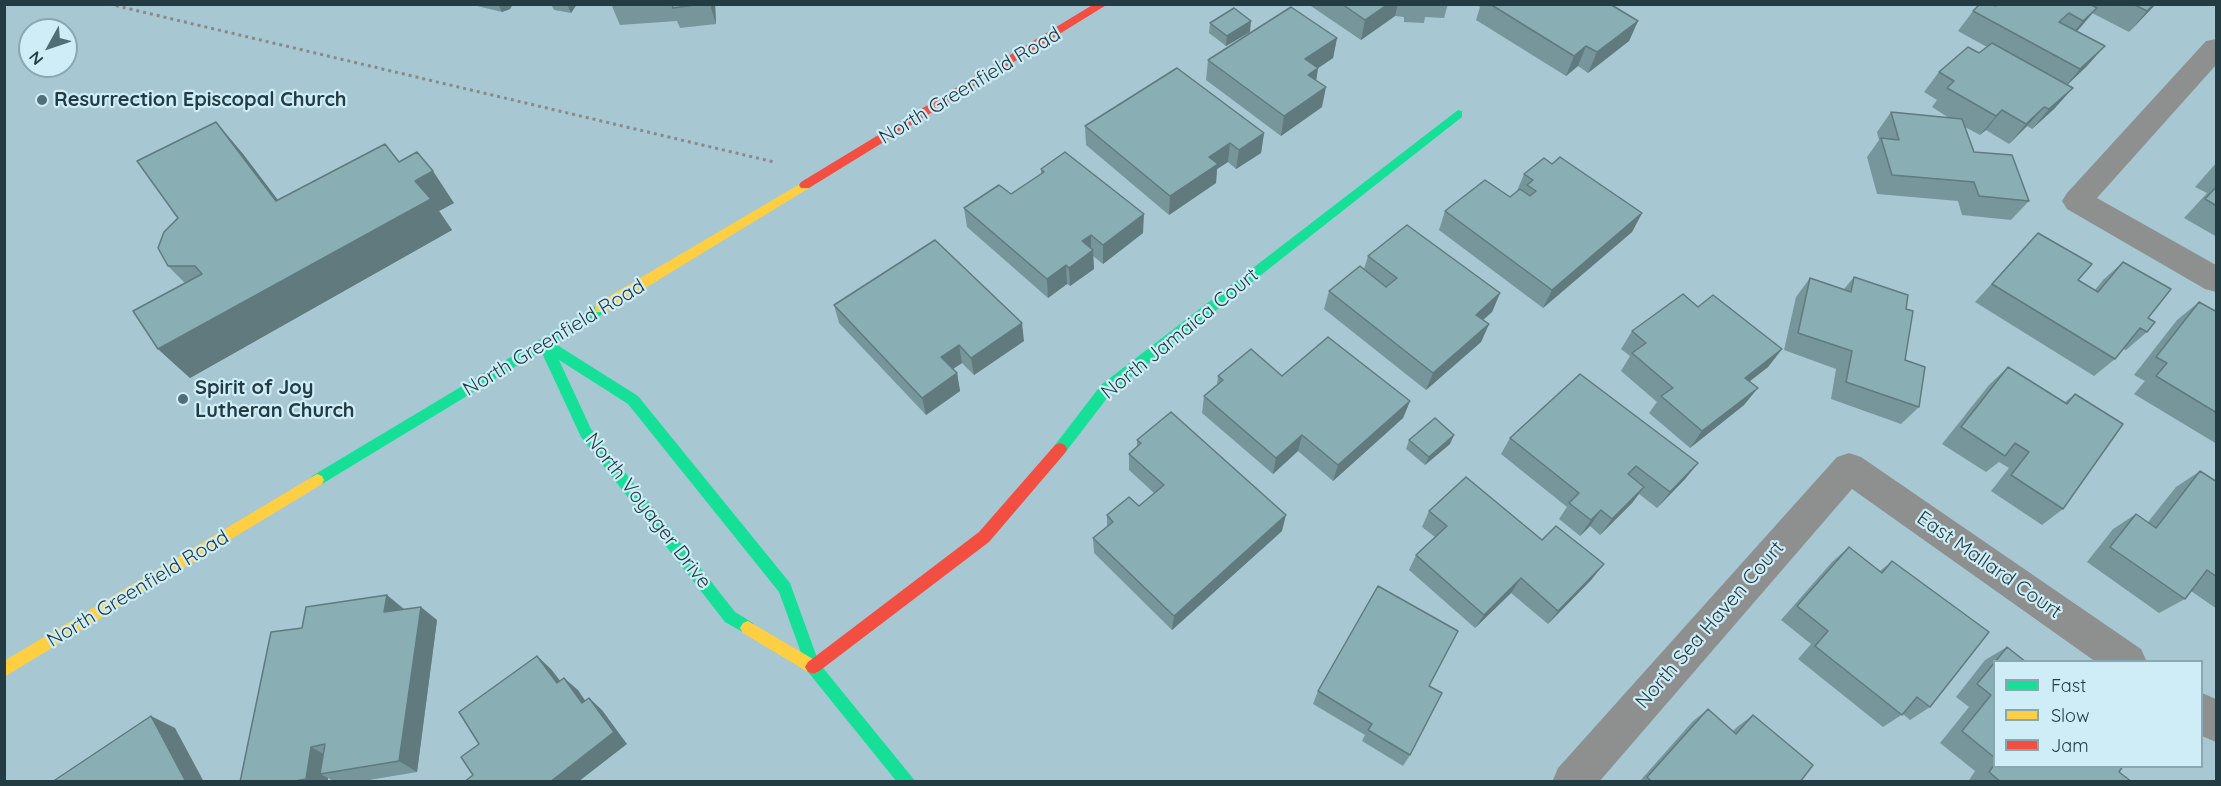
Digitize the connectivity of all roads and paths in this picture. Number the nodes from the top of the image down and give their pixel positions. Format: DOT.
graph roads {
  1 [pos="109,4"];
  2 [pos="1103,4"];
  3 [pos="2217,48"];
  4 [pos="1458,114"];
  5 [pos="826,174"];
  6 [pos="2217,280"];
  7 [pos="545,344"];
  8 [pos="1849,468"];
  9 [pos="2125,660"];
  10 [pos="813,667"];
  11 [pos="4,670"];
  12 [pos="2203,713"];
  13 [pos="2217,723"];
  14 [pos="908,782"];
  15 [pos="1572,782"];
  1 -- 5 [label="path"];
  2 -- 5 [label="street, North Greenfield Road"];
  3 -- 6 [label="street"];
  4 -- 10 [label="street, North Jamaica Court"];
  5 -- 7 [label="street, North Greenfield Road"];
  7 -- 10 [label="street, North Voyager Drive"];
  7 -- 10 [label="street, North Voyager Drive"];
  7 -- 11 [label="street, North Greenfield Road"];
  8 -- 9 [label="street, East Mallard Court"];
  8 -- 15 [label="street, North Sea Haven Court"];
  10 -- 14 [label="street, North Voyager Drive"];
  12 -- 13 [label="street"];
}
